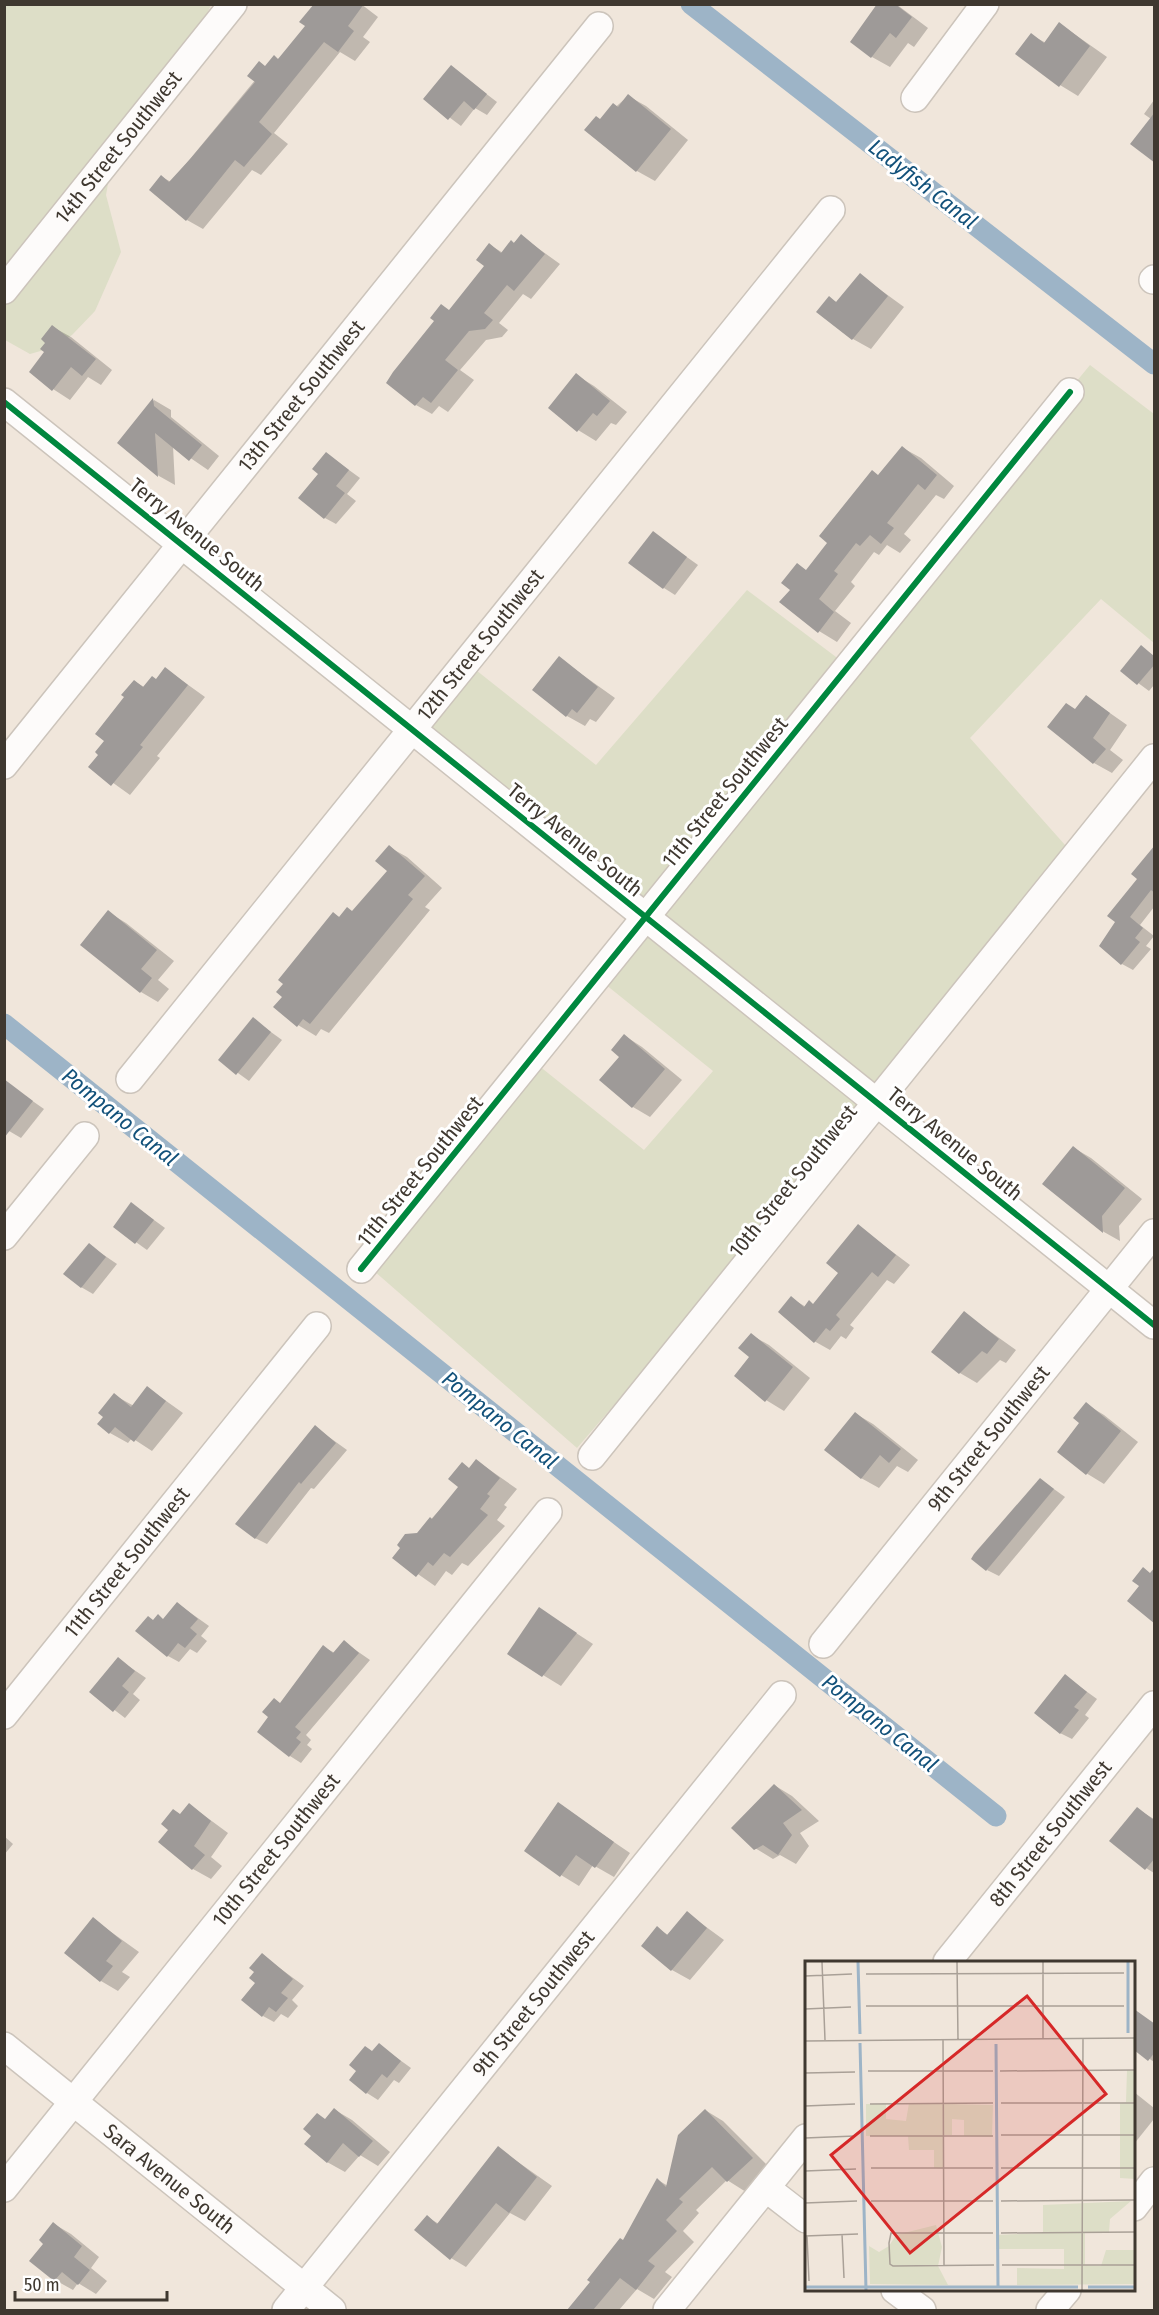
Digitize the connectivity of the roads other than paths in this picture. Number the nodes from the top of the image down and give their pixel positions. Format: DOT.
graph roads {
  1 [pos="233,4"];
  2 [pos="985,4"];
  3 [pos="599,26"];
  4 [pos="915,98"];
  5 [pos="831,210"];
  6 [pos="4,290"];
  7 [pos="1070,392"];
  8 [pos="4,402"];
  9 [pos="181,543"];
  10 [pos="413,731"];
  11 [pos="1155,758"];
  12 [pos="4,765"];
  13 [pos="645,918"];
  14 [pos="130,1079"];
  15 [pos="877,1102"];
  16 [pos="85,1136"];
  17 [pos="1155,1233"];
  18 [pos="4,1236"];
  19 [pos="361,1269"];
  20 [pos="1108,1290"];
  21 [pos="1155,1325"];
  22 [pos="317,1326"];
  23 [pos="592,1456"];
  24 [pos="548,1512"];
  25 [pos="823,1644"];
  26 [pos="782,1695"];
  27 [pos="1155,1705"];
  28 [pos="4,1714"];
  29 [pos="948,1961"];
  30 [pos="4,2046"];
  31 [pos="74,2102"];
  32 [pos="805,2140"];
  33 [pos="1155,2181"];
  34 [pos="4,2188"];
  35 [pos="766,2188"];
  36 [pos="1135,2206"];
  37 [pos="805,2217"];
  38 [pos="304,2288"];
  39 [pos="898,2291"];
  40 [pos="1065,2291"];
  41 [pos="286,2310"];
  42 [pos="332,2310"];
  43 [pos="667,2310"];
  44 [pos="922,2310"];
  45 [pos="1050,2310"];
  1 -- 6 [label="street, 14th Street Southwest"];
  2 -- 4 [label="street"];
  3 -- 9 [label="street, 13th Street Southwest"];
  5 -- 10 [label="street, 12th Street Southwest"];
  7 -- 13 [label="street, 11th Street Southwest"];
  8 -- 9 [label="street, Terry Avenue South"];
  9 -- 10 [label="street, Terry Avenue South"];
  9 -- 12 [label="street, 13th Street Southwest"];
  10 -- 13 [label="street, Terry Avenue South"];
  10 -- 14 [label="street, 12th Street Southwest"];
  11 -- 15 [label="street, 10th Street Southwest"];
  13 -- 15 [label="street, Terry Avenue South"];
  13 -- 19 [label="street, 11th Street Southwest"];
  15 -- 20 [label="street, Terry Avenue South"];
  15 -- 23 [label="street, 10th Street Southwest"];
  16 -- 18 [label="street"];
  17 -- 20 [label="street, 9th Street Southwest"];
  20 -- 21 [label="street, Terry Avenue South"];
  20 -- 25 [label="street, 9th Street Southwest"];
  22 -- 28 [label="street, 11th Street Southwest"];
  24 -- 31 [label="street, 10th Street Southwest"];
  26 -- 38 [label="street, 9th Street Southwest"];
  27 -- 29 [label="street, 8th Street Southwest"];
  30 -- 31 [label="street, Sara Avenue South"];
  31 -- 34 [label="street, 10th Street Southwest"];
  31 -- 38 [label="street, Sara Avenue South"];
  32 -- 35 [label="street"];
  33 -- 36 [label="street"];
  35 -- 37 [label="street"];
  35 -- 43 [label="street"];
  38 -- 41 [label="street, 9th Street Southwest"];
  38 -- 42 [label="street, Sara Avenue South"];
  39 -- 44 [label="street"];
  40 -- 45 [label="street"];
}
